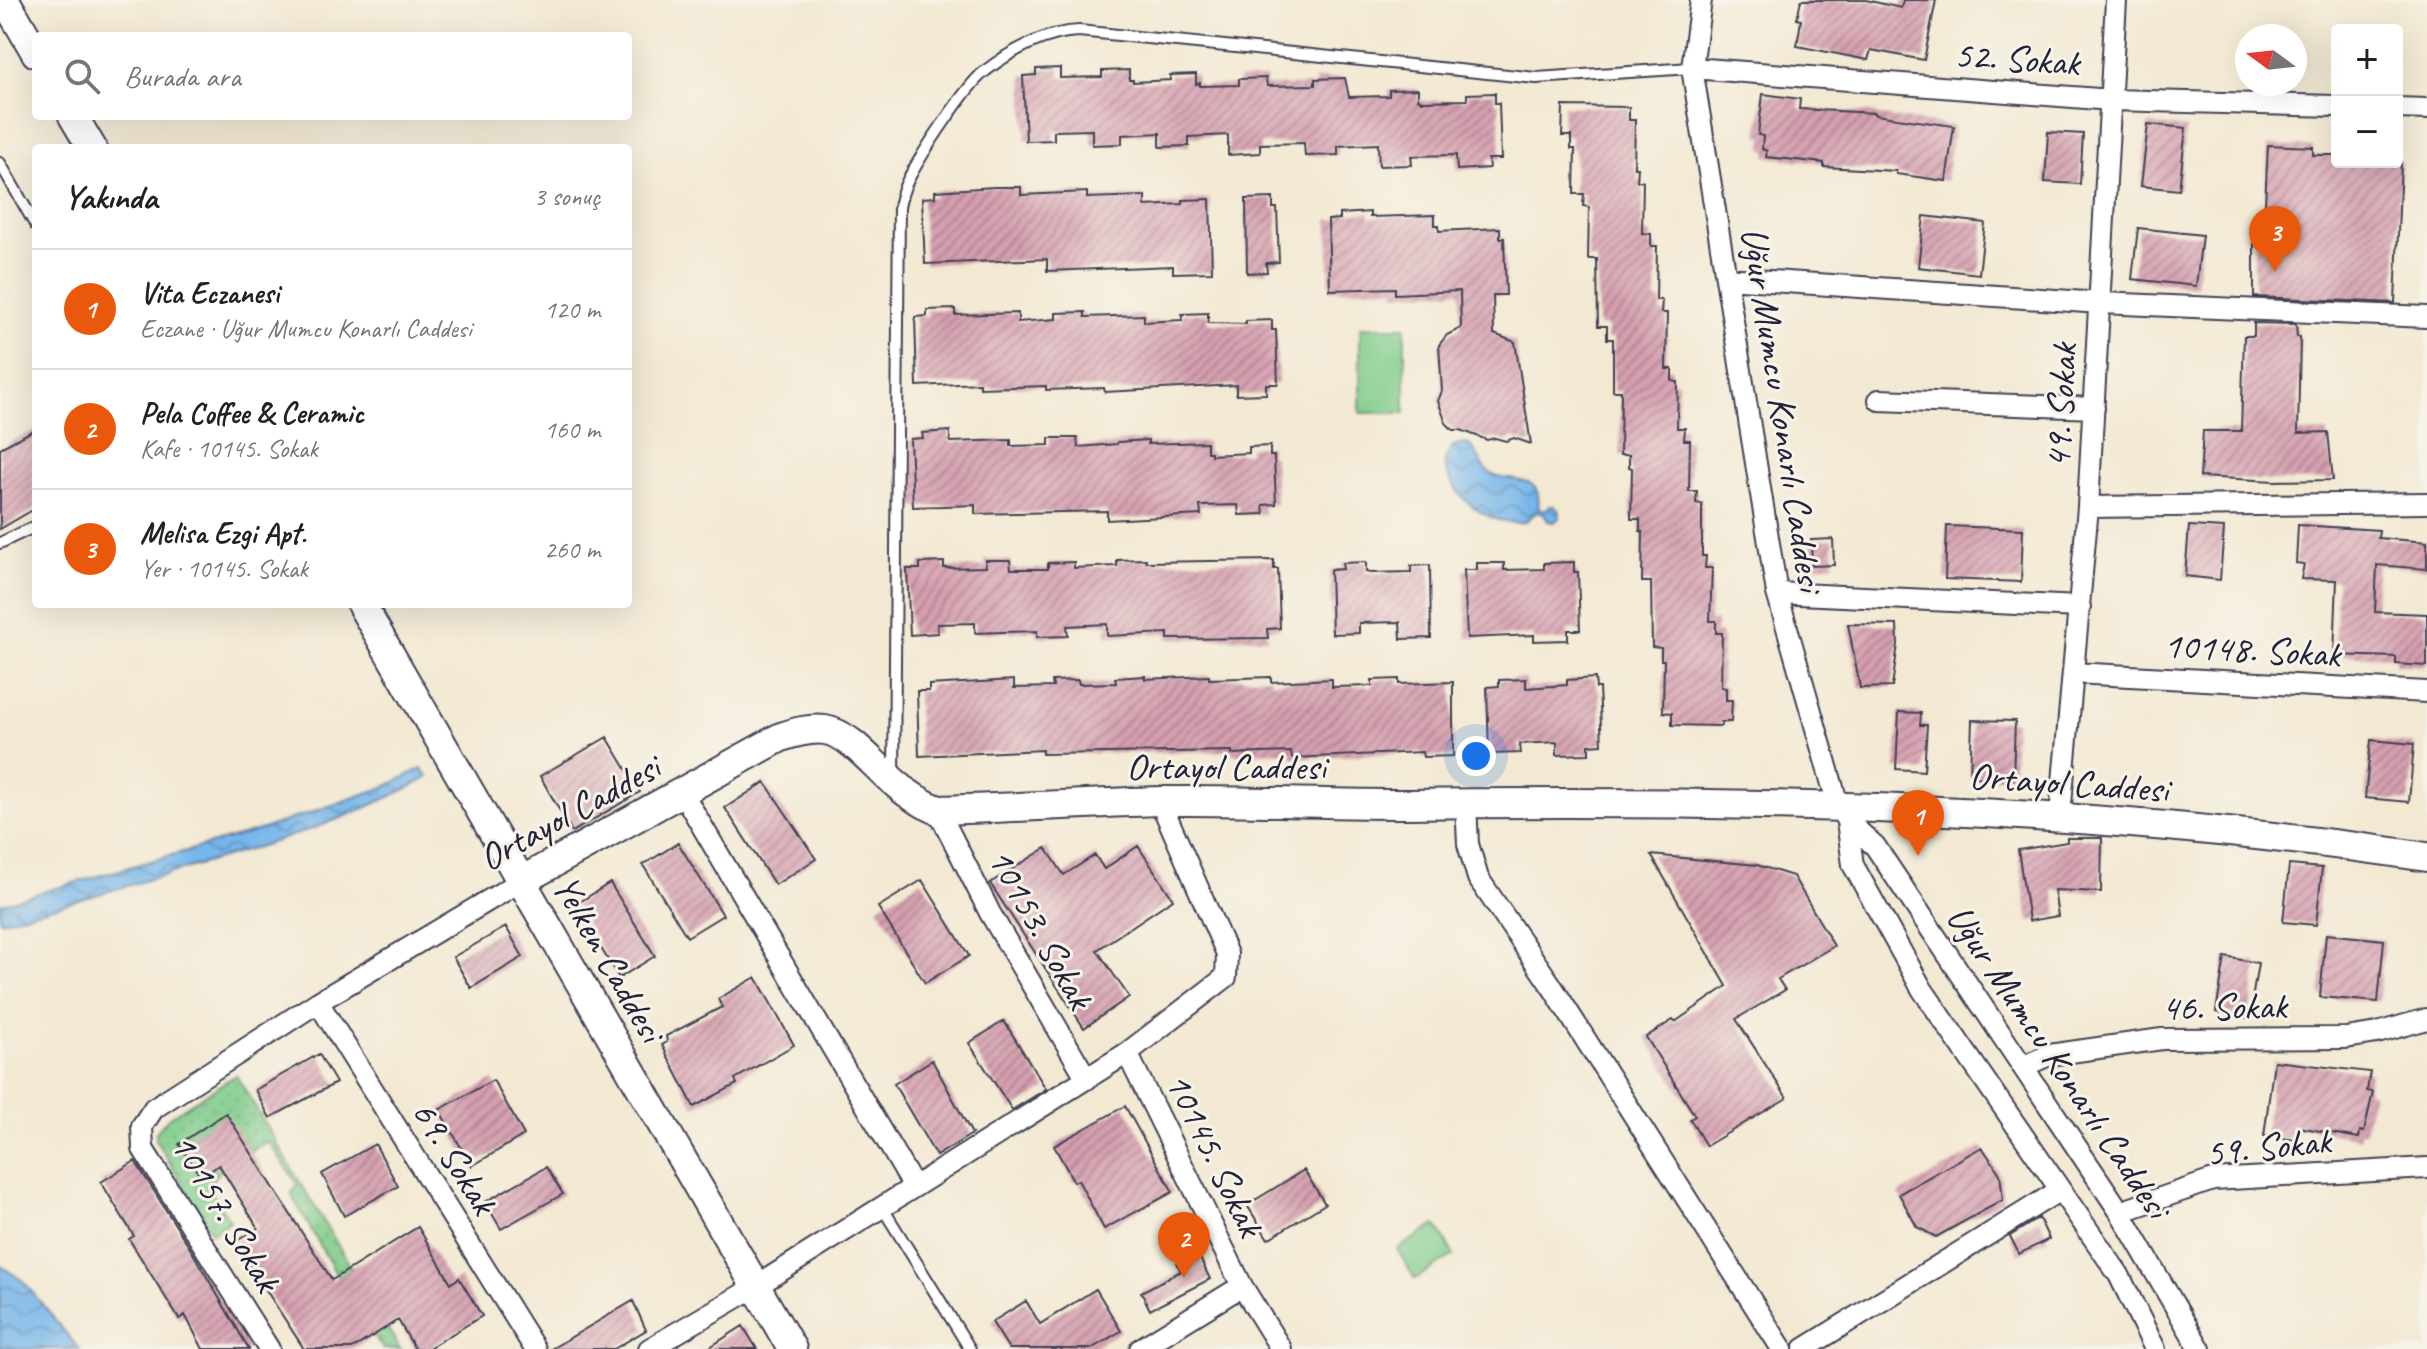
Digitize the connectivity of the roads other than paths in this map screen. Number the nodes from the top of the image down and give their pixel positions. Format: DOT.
graph roads {
  1 [pos="5,0"];
  2 [pos="1701,0"];
  3 [pos="2116,0"];
  4 [pos="32,46"];
  5 [pos="1692,68"];
  6 [pos="2112,100"];
  7 [pos="2331,106"];
  8 [pos="2403,108"];
  9 [pos="2427,109"];
  10 [pos="75,120"];
  11 [pos="90,144"];
  12 [pos="0,163"];
  13 [pos="32,219"];
  14 [pos="1726,278"];
  15 [pos="2101,303"];
  16 [pos="2427,317"];
  17 [pos="1879,400"];
  18 [pos="2094,408"];
  19 [pos="2427,503"];
  20 [pos="2088,507"];
  21 [pos="32,528"];
  22 [pos="0,543"];
  23 [pos="1777,593"];
  24 [pos="2080,607"];
  25 [pos="363,608"];
  26 [pos="2074,673"];
  27 [pos="2427,692"];
  28 [pos="893,783"];
  29 [pos="682,792"];
  30 [pos="1160,801"];
  31 [pos="1466,803"];
  32 [pos="938,810"];
  33 [pos="1842,813"];
  34 [pos="2060,815"];
  35 [pos="2427,857"];
  36 [pos="521,881"];
  37 [pos="318,1002"];
  38 [pos="2427,1019"];
  39 [pos="1127,1053"];
  40 [pos="2024,1066"];
  41 [pos="1087,1079"];
  42 [pos="154,1108"];
  43 [pos="2427,1168"];
  44 [pos="914,1187"];
  45 [pos="2060,1190"];
  46 [pos="882,1207"];
  47 [pos="2120,1212"];
  48 [pos="1242,1286"];
  49 [pos="755,1287"];
  50 [pos="269,1349"];
  51 [pos="535,1349"];
  52 [pos="649,1349"];
  53 [pos="792,1349"];
  54 [pos="970,1349"];
  55 [pos="1140,1349"];
  56 [pos="1281,1349"];
  57 [pos="1782,1349"];
  58 [pos="1804,1349"];
  59 [pos="2155,1349"];
  60 [pos="2200,1349"];
  1 -- 4 [label="street"];
  2 -- 5 [label="street, Uğur Mumcu Konarlı Caddesi"];
  3 -- 6 [label="street, 49. Sokak"];
  5 -- 6 [label="street, 52. Sokak"];
  5 -- 14 [label="street, Uğur Mumcu Konarlı Caddesi"];
  5 -- 28 [label="lane"];
  6 -- 7 [label="street, 52. Sokak"];
  6 -- 15 [label="street, 49. Sokak"];
  8 -- 9 [label="street"];
  10 -- 11 [label="street"];
  12 -- 13 [label="lane"];
  14 -- 15 [label="street"];
  14 -- 23 [label="street, Uğur Mumcu Konarlı Caddesi"];
  15 -- 16 [label="street"];
  15 -- 18 [label="street, 49. Sokak"];
  17 -- 18 [label="street"];
  18 -- 20 [label="street, 49. Sokak"];
  19 -- 20 [label="street"];
  20 -- 24 [label="street, 49. Sokak"];
  21 -- 22 [label="lane"];
  23 -- 24 [label="street"];
  23 -- 33 [label="street, Uğur Mumcu Konarlı Caddesi"];
  24 -- 26 [label="street, 49. Sokak"];
  25 -- 36 [label="street, Yelken Caddesi"];
  26 -- 27 [label="street, 10148. Sokak"];
  26 -- 34 [label="street, 49. Sokak"];
  28 -- 29 [label="street, Ortayol Caddesi"];
  28 -- 32 [label="street, Ortayol Caddesi"];
  29 -- 36 [label="street, Ortayol Caddesi"];
  29 -- 44 [label="street"];
  30 -- 31 [label="street, Ortayol Caddesi"];
  30 -- 32 [label="street, Ortayol Caddesi"];
  30 -- 39 [label="street"];
  31 -- 33 [label="street, Ortayol Caddesi"];
  31 -- 57 [label="street"];
  32 -- 41 [label="street, 10153. Sokak"];
  33 -- 34 [label="street, Ortayol Caddesi"];
  33 -- 40 [label="street, Uğur Mumcu Konarlı Caddesi"];
  33 -- 45 [label="street, Uğur Mumcu Konarlı Caddesi"];
  34 -- 35 [label="street, Ortayol Caddesi"];
  36 -- 37 [label="street, Ortayol Caddesi"];
  36 -- 49 [label="street, Yelken Caddesi"];
  37 -- 42 [label="street, Ortayol Caddesi"];
  37 -- 51 [label="street, 69. Sokak"];
  38 -- 40 [label="street, 46. Sokak"];
  39 -- 41 [label="street"];
  39 -- 48 [label="street, 10145. Sokak"];
  40 -- 47 [label="street, Uğur Mumcu Konarlı Caddesi"];
  41 -- 44 [label="street"];
  42 -- 50 [label="street, 10157. Sokak"];
  43 -- 47 [label="street, 59. Sokak"];
  44 -- 46 [label="street"];
  45 -- 58 [label="street"];
  45 -- 59 [label="street, Uğur Mumcu Konarlı Caddesi"];
  46 -- 49 [label="street"];
  46 -- 54 [label="lane"];
  47 -- 60 [label="street, Uğur Mumcu Konarlı Caddesi"];
  48 -- 55 [label="street"];
  48 -- 56 [label="street, 10145. Sokak"];
  49 -- 52 [label="street"];
  49 -- 53 [label="street, Yelken Caddesi"];
}
